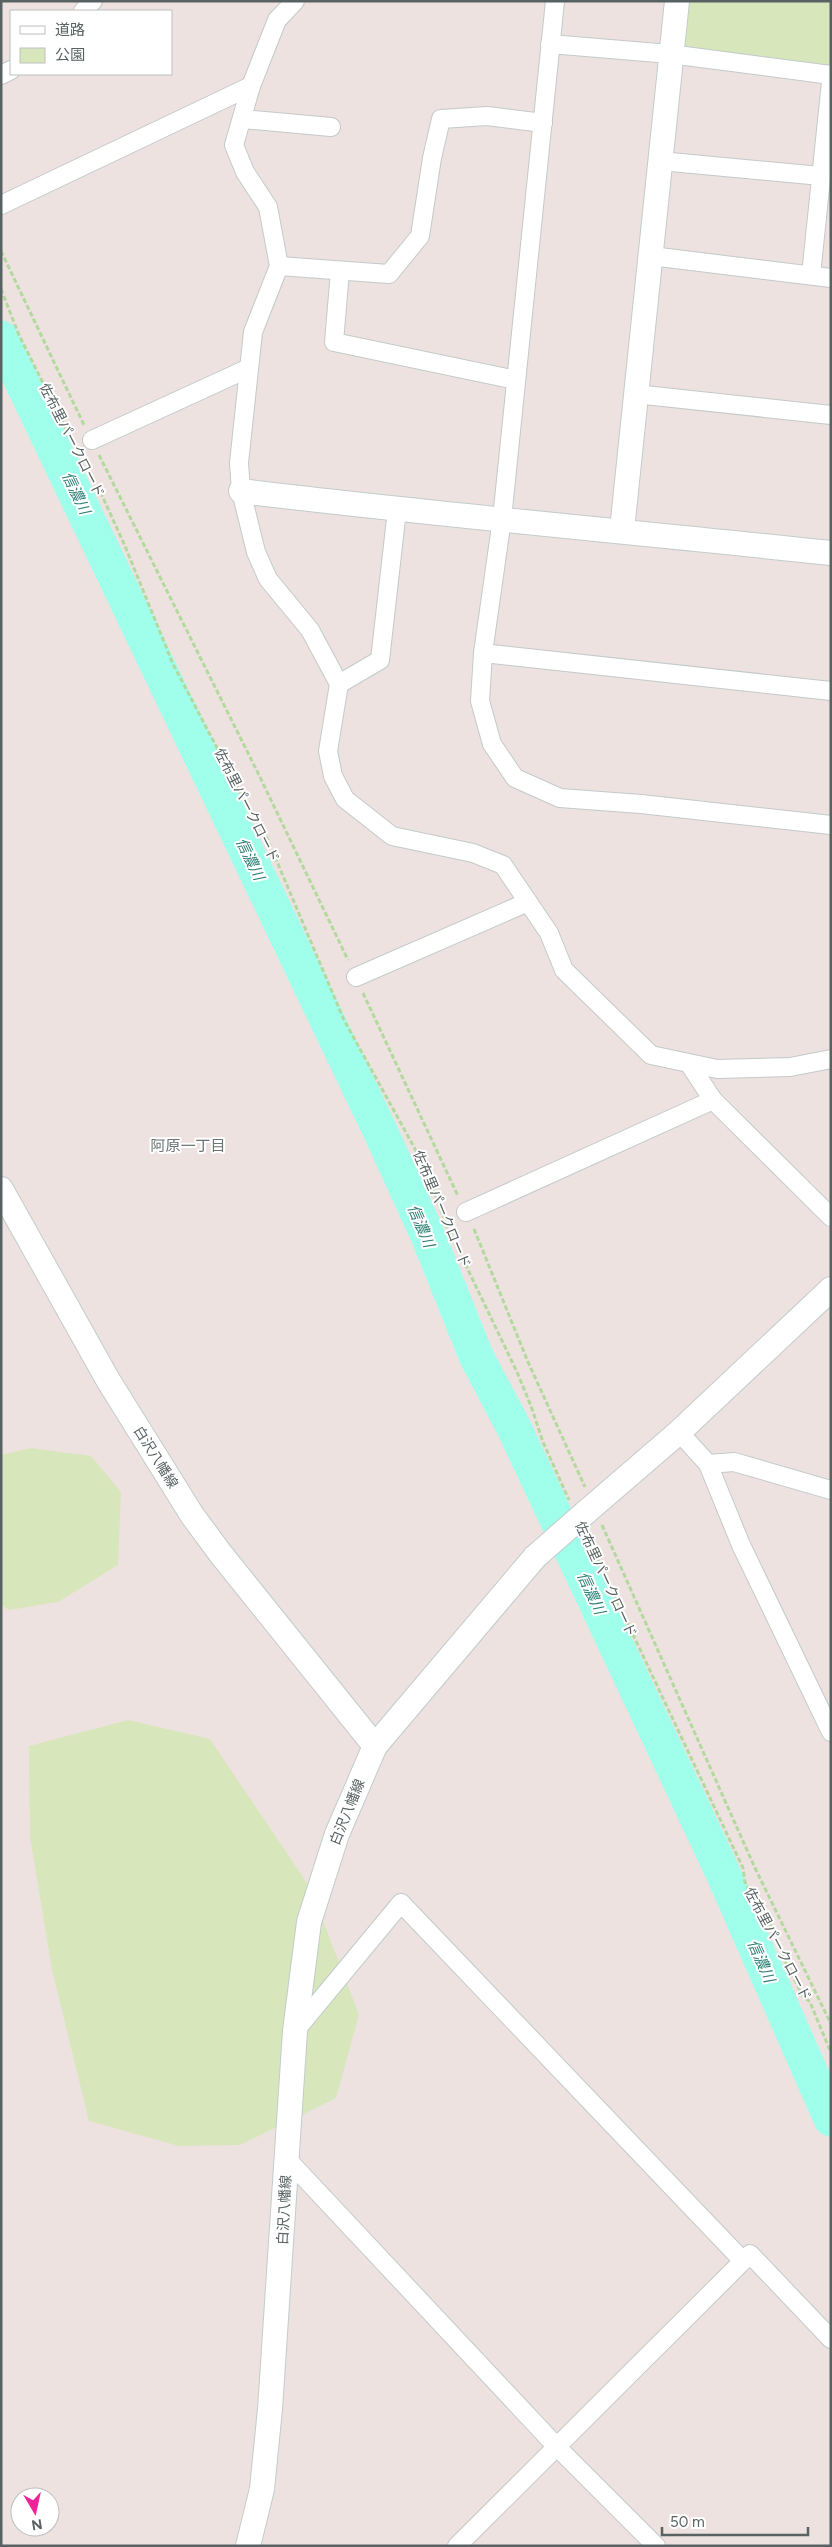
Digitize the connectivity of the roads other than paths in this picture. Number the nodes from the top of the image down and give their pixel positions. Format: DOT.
graph roads {
  1 [pos="93,1"];
  2 [pos="555,1"];
  3 [pos="676,1"];
  4 [pos="292,2"];
  5 [pos="84,10"];
  6 [pos="550,44"];
  7 [pos="670,54"];
  8 [pos="831,75"];
  9 [pos="831,82"];
  10 [pos="252,86"];
  11 [pos="242,119"];
  12 [pos="542,123"];
  13 [pos="332,127"];
  14 [pos="660,160"];
  15 [pos="821,176"];
  16 [pos="1,205"];
  17 [pos="651,256"];
  18 [pos="280,266"];
  19 [pos="340,270"];
  20 [pos="811,275"];
  21 [pos="831,278"];
  22 [pos="250,368"];
  23 [pos="516,380"];
  24 [pos="635,394"];
  25 [pos="831,415"];
  26 [pos="92,440"];
  27 [pos="241,491"];
  28 [pos="397,510"];
  29 [pos="502,518"];
  30 [pos="622,530"];
  31 [pos="831,553"];
  32 [pos="483,653"];
  33 [pos="339,684"];
  34 [pos="831,691"];
  35 [pos="831,825"];
  36 [pos="528,902"];
  37 [pos="356,977"];
  38 [pos="831,1059"];
  39 [pos="690,1065"];
  40 [pos="713,1100"];
  41 [pos="1,1189"];
  42 [pos="466,1212"];
  43 [pos="831,1217"];
  44 [pos="831,1290"];
  45 [pos="678,1432"];
  46 [pos="708,1464"];
  47 [pos="831,1490"];
  48 [pos="831,1732"];
  49 [pos="375,1746"];
  50 [pos="295,2031"];
  51 [pos="287,2159"];
  52 [pos="744,2261"];
  53 [pos="831,2339"];
  54 [pos="557,2447"];
  55 [pos="249,2544"];
  56 [pos="457,2546"];
  57 [pos="656,2546"];
  1 -- 5 [label="street"];
  2 -- 6 [label="street"];
  3 -- 7 [label="street"];
  4 -- 10 [label="street"];
  6 -- 7 [label="street"];
  6 -- 12 [label="street"];
  7 -- 8 [label="street"];
  7 -- 14 [label="street"];
  9 -- 15 [label="street"];
  10 -- 11 [label="street"];
  10 -- 16 [label="street"];
  11 -- 13 [label="street"];
  11 -- 18 [label="street"];
  12 -- 19 [label="street"];
  12 -- 23 [label="street"];
  14 -- 15 [label="street"];
  14 -- 17 [label="street"];
  15 -- 20 [label="street"];
  17 -- 20 [label="street"];
  17 -- 24 [label="street"];
  18 -- 19 [label="street"];
  18 -- 22 [label="street"];
  19 -- 23 [label="street"];
  20 -- 21 [label="street"];
  22 -- 26 [label="street"];
  22 -- 27 [label="street"];
  23 -- 29 [label="street"];
  24 -- 25 [label="street"];
  24 -- 30 [label="street"];
  27 -- 28 [label="street"];
  27 -- 33 [label="street"];
  28 -- 29 [label="street"];
  28 -- 33 [label="street"];
  29 -- 30 [label="street"];
  29 -- 32 [label="street"];
  30 -- 31 [label="street"];
  32 -- 34 [label="street"];
  32 -- 35 [label="street"];
  33 -- 36 [label="street"];
  36 -- 37 [label="street"];
  36 -- 39 [label="street"];
  38 -- 39 [label="street"];
  39 -- 40 [label="street"];
  40 -- 42 [label="street"];
  40 -- 43 [label="street"];
  41 -- 49 [label="street, 白沢八幡線"];
  44 -- 45 [label="street"];
  45 -- 46 [label="street"];
  45 -- 49 [label="street, bridge"];
  46 -- 47 [label="street"];
  46 -- 48 [label="street"];
  49 -- 50 [label="street, 白沢八幡線"];
  50 -- 51 [label="street, 白沢八幡線"];
  50 -- 52 [label="street"];
  51 -- 54 [label="street"];
  51 -- 55 [label="street, 白沢八幡線"];
  52 -- 53 [label="street"];
  52 -- 54 [label="street"];
  54 -- 56 [label="street"];
  54 -- 57 [label="street"];
}
